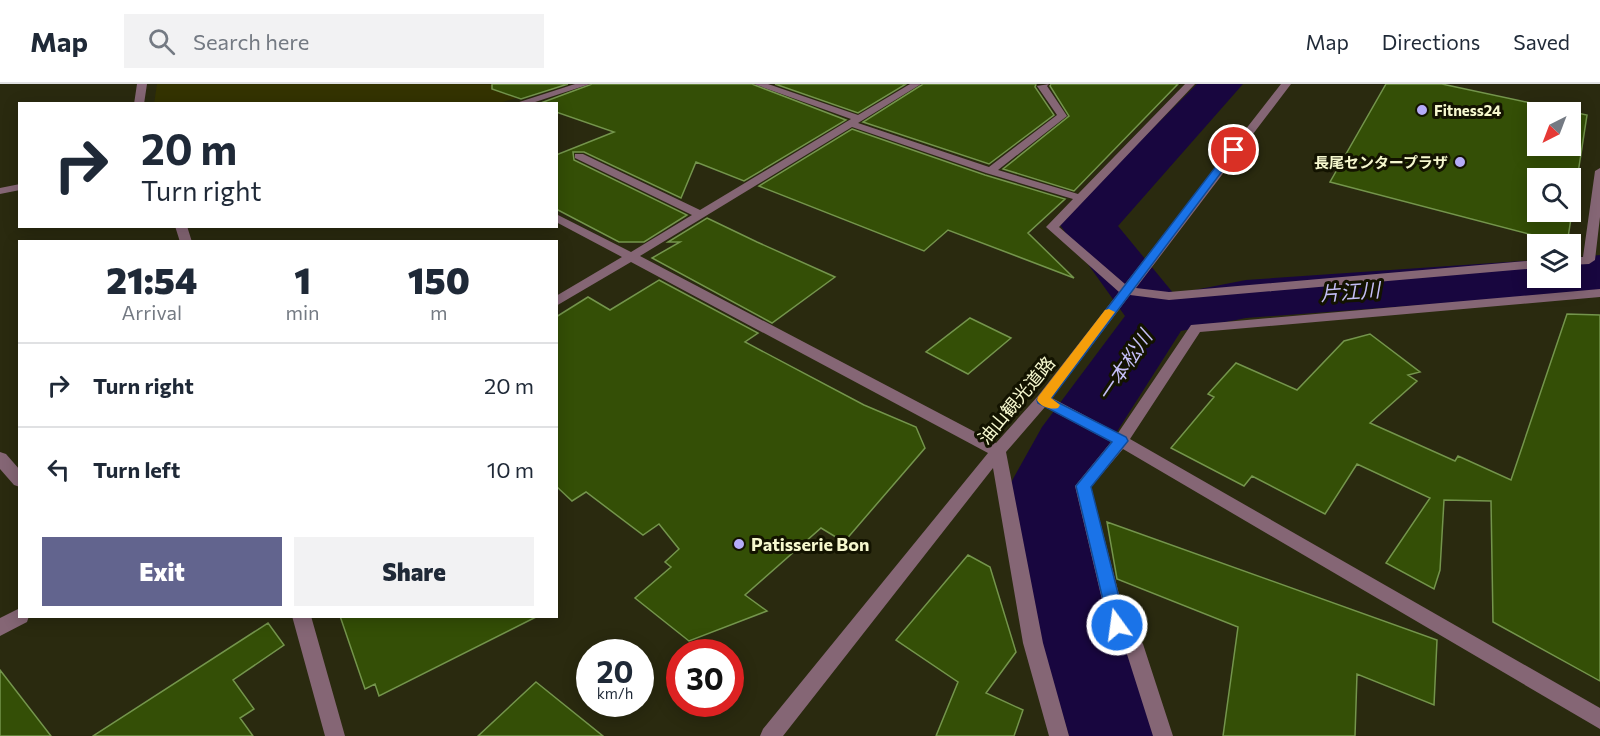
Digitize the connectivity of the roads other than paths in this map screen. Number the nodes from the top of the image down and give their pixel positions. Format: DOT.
graph roads {
  1 [pos="142,84"];
  2 [pos="585,84"];
  3 [pos="759,84"];
  4 [pos="916,84"];
  5 [pos="1044,84"];
  6 [pos="1190,84"];
  7 [pos="1286,84"];
  8 [pos="139,102"];
  9 [pos="525,102"];
  10 [pos="856,122"];
  11 [pos="579,156"];
  12 [pos="990,171"];
  13 [pos="1600,171"];
  14 [pos="18,187"];
  15 [pos="0,191"];
  16 [pos="1080,198"];
  17 [pos="702,214"];
  18 [pos="558,219"];
  19 [pos="633,256"];
  20 [pos="1594,259"];
  21 [pos="1527,265"];
  22 [pos="1129,290"];
  23 [pos="1600,294"];
  24 [pos="558,302"];
  25 [pos="1049,403"];
  26 [pos="1121,441"];
  27 [pos="998,451"];
  28 [pos="0,458"];
  29 [pos="18,479"];
  30 [pos="18,617"];
  31 [pos="301,618"];
  32 [pos="0,628"];
  33 [pos="1600,719"];
  34 [pos="335,736"];
  35 [pos="770,736"];
  36 [pos="1059,736"];
  37 [pos="1162,736"];
  1 -- 8 [label="street"];
  2 -- 9 [label="street"];
  3 -- 10 [label="street"];
  4 -- 10 [label="street"];
  5 -- 12 [label="street"];
  6 -- 16 [label="street"];
  7 -- 22 [label="street, 油山観光道路"];
  10 -- 12 [label="street"];
  10 -- 17 [label="street"];
  11 -- 17 [label="street"];
  12 -- 16 [label="street"];
  13 -- 20 [label="street"];
  14 -- 15 [label="street"];
  16 -- 22 [label="street"];
  17 -- 19 [label="street"];
  18 -- 19 [label="street"];
  19 -- 24 [label="street"];
  19 -- 27 [label="street"];
  21 -- 22 [label="street"];
  22 -- 25 [label="street, 油山観光道路"];
  23 -- 26 [label="street"];
  25 -- 26 [label="street"];
  25 -- 27 [label="street, 油山観光道路"];
  26 -- 33 [label="street"];
  26 -- 37 [label="street"];
  27 -- 35 [label="street, 油山観光道路"];
  27 -- 36 [label="street"];
  28 -- 29 [label="street"];
  30 -- 32 [label="street"];
  31 -- 34 [label="street"];
}
